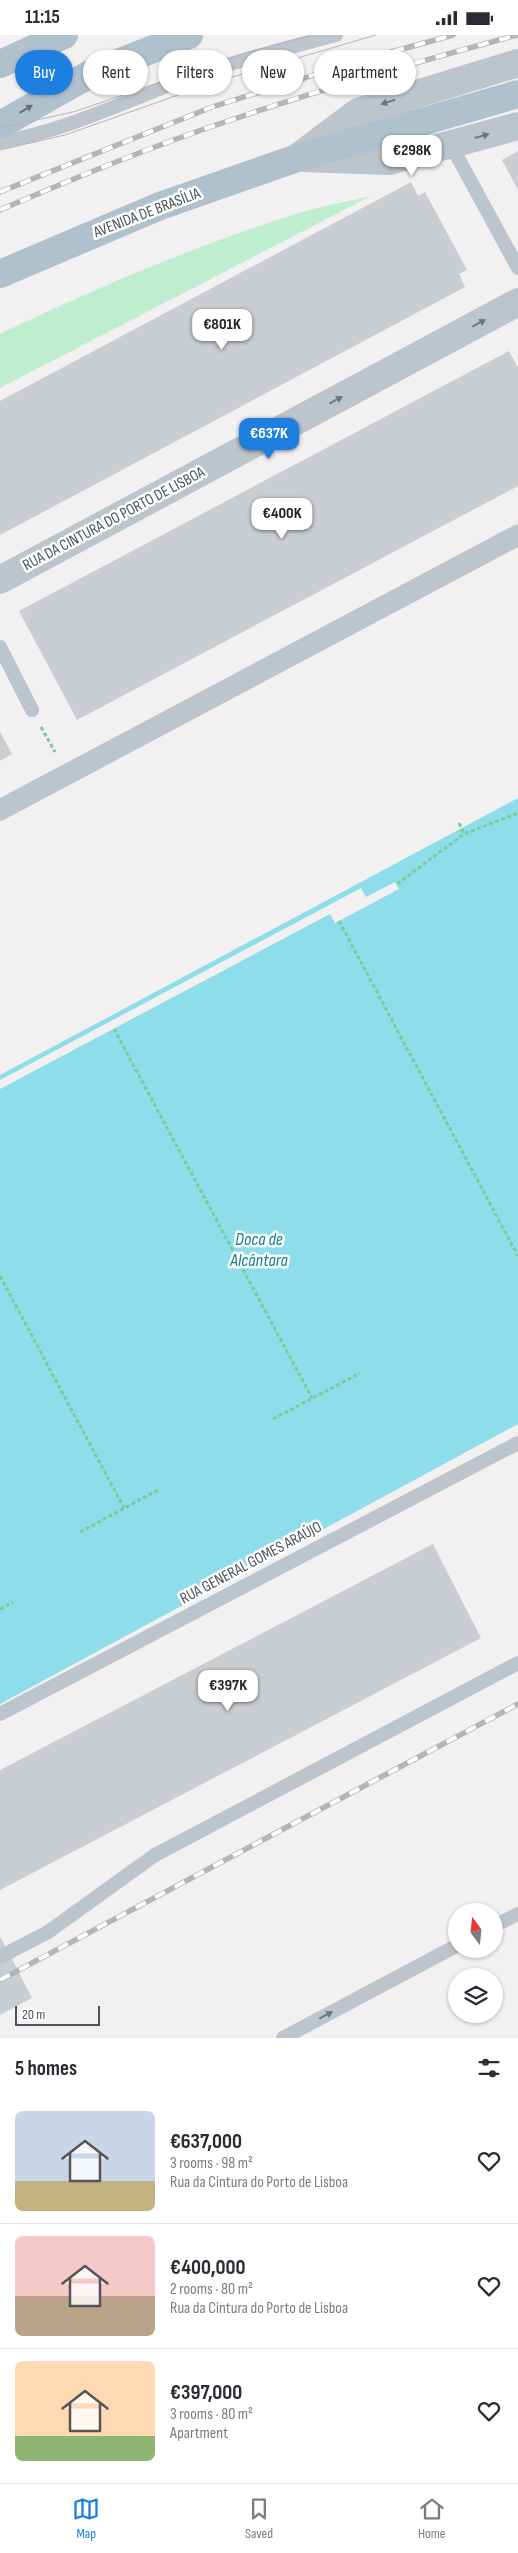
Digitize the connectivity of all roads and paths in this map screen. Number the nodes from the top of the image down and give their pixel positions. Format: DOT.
graph roads {
  1 [pos="64,35"];
  2 [pos="189,35"];
  3 [pos="336,35"];
  4 [pos="518,63"];
  5 [pos="0,64"];
  6 [pos="518,94"];
  7 [pos="0,125"];
  8 [pos="518,126"];
  9 [pos="0,142"];
  10 [pos="450,145"];
  11 [pos="297,158"];
  12 [pos="518,268"];
  13 [pos="0,274"];
  14 [pos="518,302"];
  15 [pos="518,535"];
  16 [pos="0,580"];
  17 [pos="0,647"];
  18 [pos="32,710"];
  19 [pos="67,775"];
  20 [pos="0,810"];
  21 [pos="518,813"];
  22 [pos="458,823"];
  23 [pos="464,834"];
  24 [pos="397,884"];
  25 [pos="339,921"];
  26 [pos="114,1029"];
  27 [pos="518,1256"];
  28 [pos="0,1276"];
  29 [pos="360,1373"];
  30 [pos="312,1399"];
  31 [pos="273,1419"];
  32 [pos="518,1443"];
  33 [pos="158,1490"];
  34 [pos="124,1508"];
  35 [pos="80,1532"];
  36 [pos="13,1602"];
  37 [pos="0,1609"];
  38 [pos="518,1663"];
  39 [pos="0,1714"];
  40 [pos="518,1913"];
  41 [pos="503,1921"];
  42 [pos="448,1950"];
  43 [pos="0,1957"];
  44 [pos="283,2038"];
  1 -- 5 [label="main road"];
  7 -- 2 [label="main road, one-way"];
  3 -- 9 [label="lane"];
  4 -- 11 [label="street, AVENIDA DE BRASÍLIA, one-way"];
  6 -- 11 [label="main road"];
  10 -- 8 [label="street, AVENIDA DE BRASÍLIA, one-way"];
  10 -- 11 [label="street, AVENIDA DE BRASÍLIA"];
  10 -- 12 [label="lane"];
  11 -- 13 [label="main road, AVENIDA DE BRASÍLIA"];
  16 -- 14 [label="street, RUA DA CINTURA DO PORTO DE LISBOA, one-way"];
  15 -- 19 [label="street"];
  17 -- 18 [label="lane"];
  18 -- 19 [label="path"];
  19 -- 20 [label="street"];
  21 -- 23 [label="path"];
  22 -- 23 [label="path"];
  23 -- 24 [label="path"];
  25 -- 27 [label="path"];
  26 -- 30 [label="path"];
  28 -- 34 [label="path"];
  29 -- 30 [label="path"];
  30 -- 31 [label="path"];
  32 -- 39 [label="lane, RUA GENERAL GOMES ARAÚJO"];
  33 -- 34 [label="path"];
  34 -- 35 [label="path"];
  36 -- 37 [label="path"];
  38 -- 43 [label="lane"];
  40 -- 41 [label="lane"];
  44 -- 42 [label="lane, one-way"];
}
